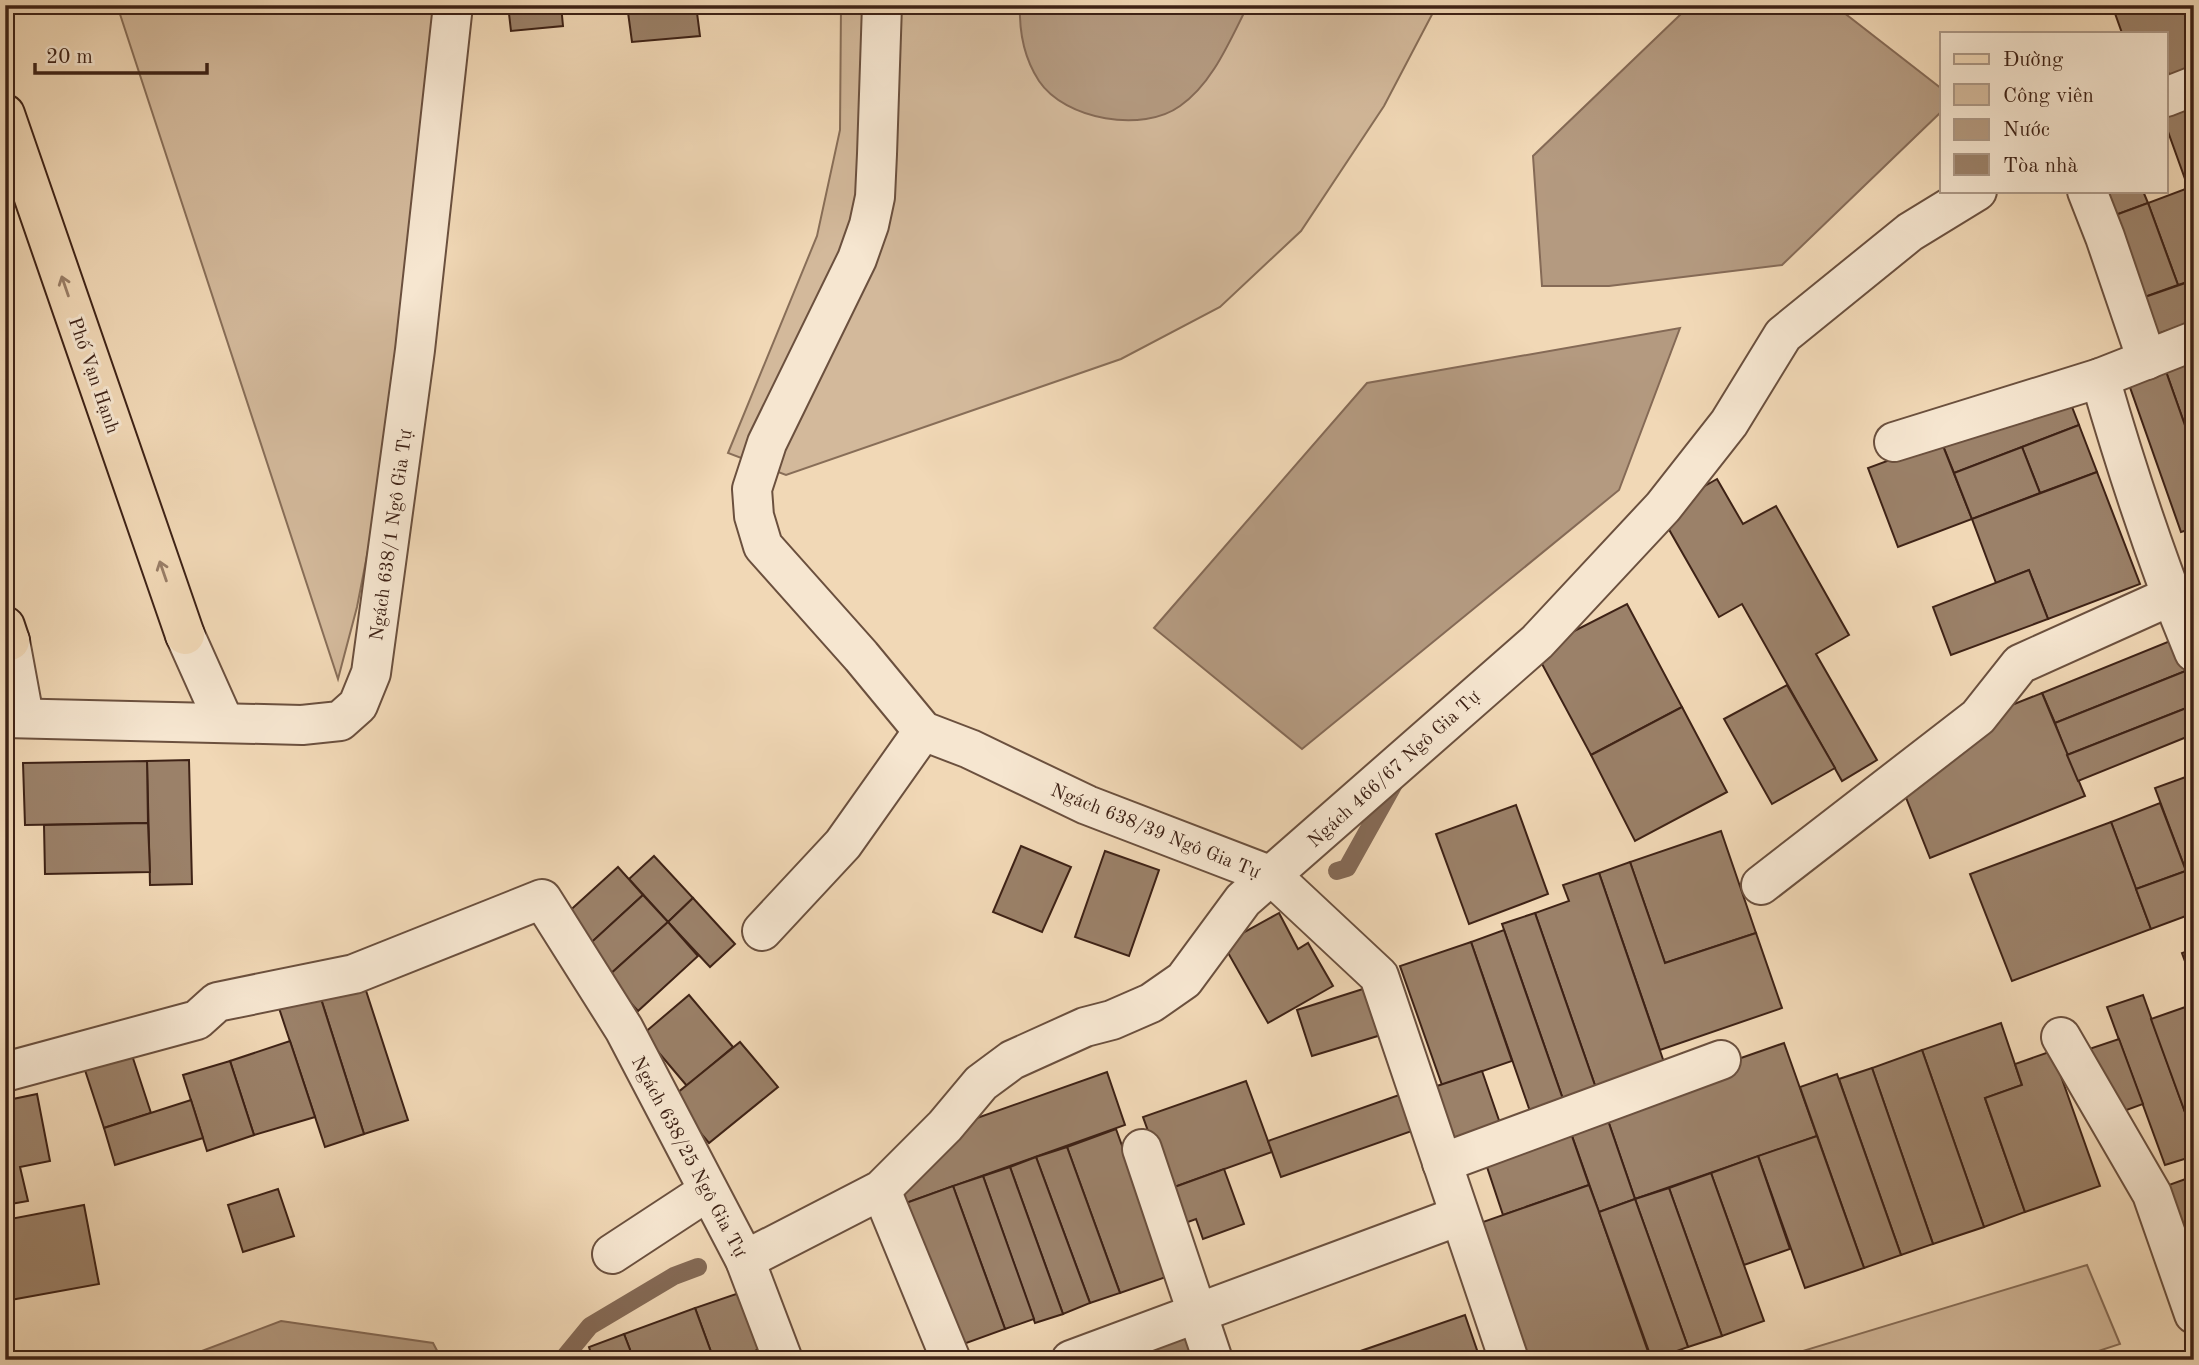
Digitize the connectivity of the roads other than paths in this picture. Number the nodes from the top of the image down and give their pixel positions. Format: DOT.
graph roads {
  1 [pos="453,5"];
  2 [pos="882,5"];
  3 [pos="2194,86"];
  4 [pos="2168,96"];
  5 [pos="5,114"];
  6 [pos="1975,192"];
  7 [pos="2087,192"];
  8 [pos="2194,341"];
  9 [pos="2147,360"];
  10 [pos="2100,378"];
  11 [pos="1894,442"];
  12 [pos="2171,596"];
  13 [pos="8,633"];
  14 [pos="185,635"];
  15 [pos="2194,652"];
  16 [pos="15,717"];
  17 [pos="224,722"];
  18 [pos="923,731"];
  19 [pos="1272,876"];
  20 [pos="1761,885"];
  21 [pos="762,931"];
  22 [pos="2061,1037"];
  23 [pos="1721,1060"];
  24 [pos="5,1072"];
  25 [pos="1142,1149"];
  26 [pos="1442,1163"];
  27 [pos="881,1190"];
  28 [pos="708,1191"];
  29 [pos="1459,1216"];
  30 [pos="612,1254"];
  31 [pos="745,1260"];
  32 [pos="1196,1313"];
  33 [pos="2194,1314"];
  34 [pos="783,1360"];
  35 [pos="951,1360"];
  36 [pos="1071,1360"];
  37 [pos="1213,1360"];
  38 [pos="1509,1360"];
  1 -- 17 [label="street, Ngách 638/1 Ngô Gia Tự"];
  2 -- 18 [label="street, Ngách 638/39 Ngô Gia Tự"];
  3 -- 4 [label="street"];
  14 -- 5 [label="main road, Phố Vạn Hạnh, one-way"];
  6 -- 19 [label="street, Ngách 466/67 Ngô Gia Tự"];
  7 -- 9 [label="street"];
  8 -- 9 [label="street"];
  9 -- 10 [label="street"];
  10 -- 11 [label="street"];
  10 -- 12 [label="street"];
  12 -- 15 [label="street"];
  12 -- 20 [label="street"];
  13 -- 16 [label="street"];
  14 -- 17 [label="street"];
  16 -- 17 [label="street, Ngách 638/1 Ngô Gia Tự"];
  18 -- 19 [label="street, Ngách 638/39 Ngô Gia Tự"];
  18 -- 21 [label="street"];
  19 -- 26 [label="street, Ngách 638/39 Ngô Gia Tự"];
  19 -- 27 [label="street, Ngách 466/67 Ngô Gia Tự"];
  22 -- 33 [label="street"];
  23 -- 26 [label="street"];
  24 -- 28 [label="street, Ngách 638/25 Ngô Gia Tự"];
  25 -- 32 [label="street"];
  26 -- 29 [label="street, Ngách 638/39 Ngô Gia Tự"];
  27 -- 31 [label="street, Ngách 466/67 Ngô Gia Tự"];
  27 -- 35 [label="street"];
  28 -- 30 [label="street"];
  28 -- 31 [label="street, Ngách 638/25 Ngô Gia Tự"];
  29 -- 32 [label="street"];
  29 -- 38 [label="street, Ngách 638/39 Ngô Gia Tự"];
  31 -- 34 [label="street, Ngách 638/25 Ngô Gia Tự"];
  32 -- 36 [label="street"];
  32 -- 37 [label="street"];
}
